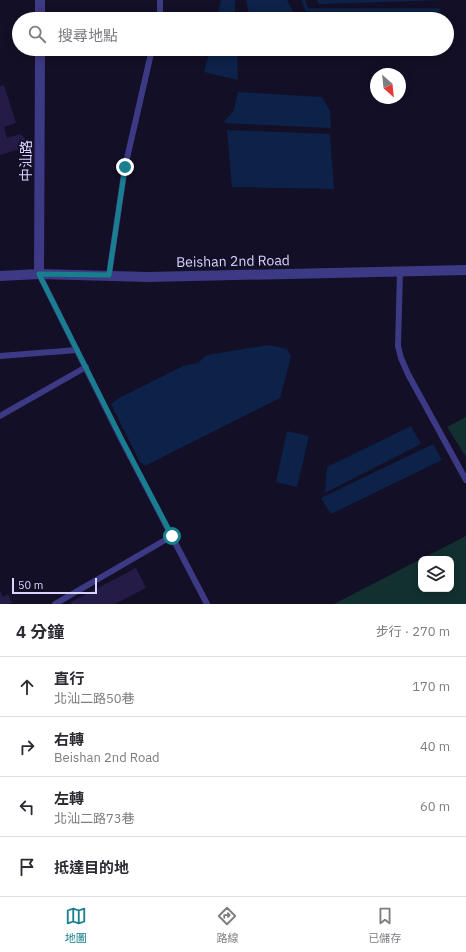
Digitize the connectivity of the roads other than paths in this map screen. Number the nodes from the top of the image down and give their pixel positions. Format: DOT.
graph roads {
  1 [pos="40,0"];
  2 [pos="160,0"];
  3 [pos="40,12"];
  4 [pos="160,12"];
  5 [pos="40,56"];
  6 [pos="150,56"];
  7 [pos="466,270"];
  8 [pos="400,271"];
  9 [pos="39,274"];
  10 [pos="109,275"];
  11 [pos="0,276"];
  12 [pos="77,350"];
  13 [pos="0,356"];
  14 [pos="86,368"];
  15 [pos="0,416"];
  16 [pos="466,480"];
  17 [pos="172,536"];
  18 [pos="55,604"];
  19 [pos="207,604"];
  1 -- 3 [label="street"];
  2 -- 4 [label="lane"];
  5 -- 9 [label="street, 中汕路"];
  6 -- 10 [label="lane"];
  7 -- 8 [label="street, Beishan 2nd Road"];
  8 -- 10 [label="street, Beishan 2nd Road"];
  8 -- 16 [label="lane"];
  9 -- 10 [label="street, Beishan 2nd Road"];
  9 -- 11 [label="street, Beishan 2nd Road"];
  9 -- 12 [label="lane"];
  12 -- 13 [label="lane"];
  12 -- 14 [label="lane"];
  14 -- 15 [label="lane"];
  14 -- 17 [label="lane"];
  17 -- 18 [label="lane"];
  17 -- 19 [label="lane"];
}
